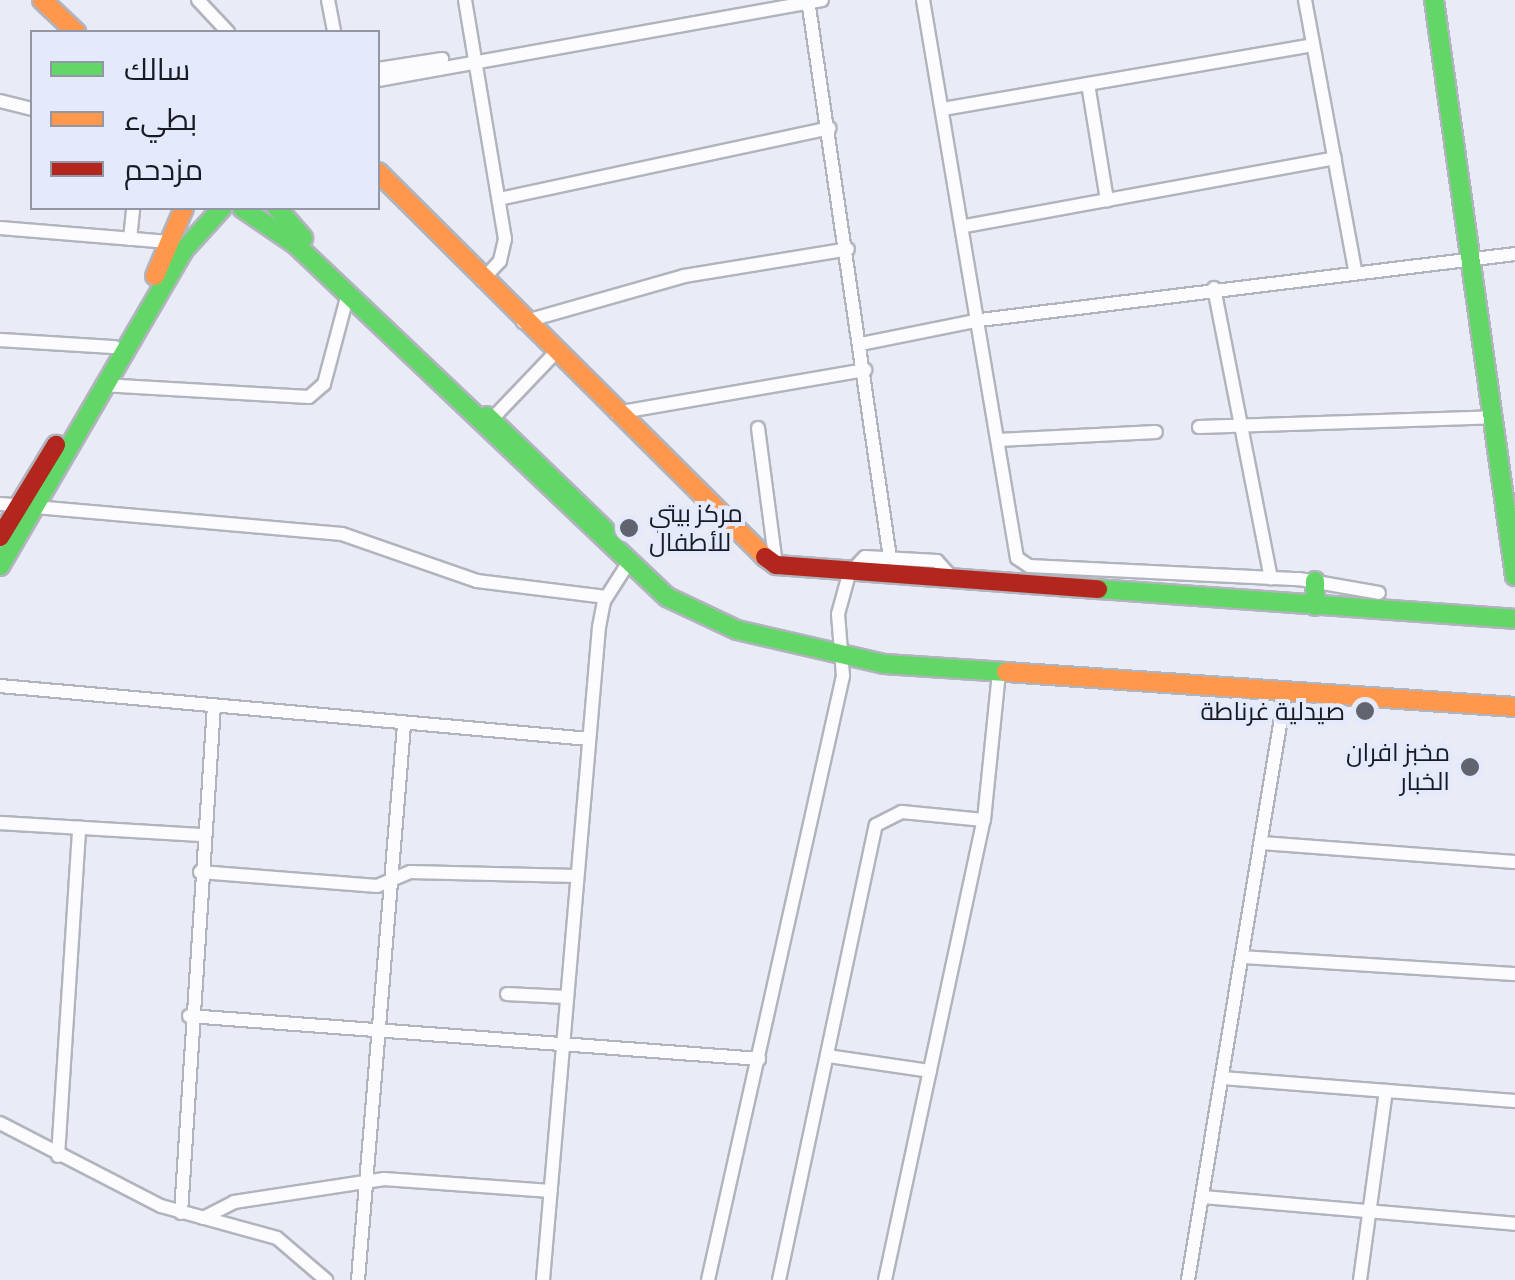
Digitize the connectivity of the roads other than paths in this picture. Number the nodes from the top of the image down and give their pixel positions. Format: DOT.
graph roads {
  1 [pos="42,0"];
  2 [pos="60,0"];
  3 [pos="198,0"];
  4 [pos="328,0"];
  5 [pos="465,0"];
  6 [pos="784,0"];
  7 [pos="923,0"];
  8 [pos="1304,0"];
  9 [pos="1434,0"];
  10 [pos="813,1"];
  11 [pos="74,30"];
  12 [pos="91,30"];
  13 [pos="226,30"];
  14 [pos="334,30"];
  15 [pos="1312,44"];
  16 [pos="474,58"];
  17 [pos="380,69"];
  18 [pos="380,80"];
  19 [pos="1088,84"];
  20 [pos="0,101"];
  21 [pos="30,108"];
  22 [pos="943,109"];
  23 [pos="828,128"];
  24 [pos="1334,158"];
  25 [pos="380,174"];
  26 [pos="499,199"];
  27 [pos="1107,200"];
  28 [pos="132,210"];
  29 [pos="183,210"];
  30 [pos="220,210"];
  31 [pos="244,210"];
  32 [pos="278,210"];
  33 [pos="964,226"];
  34 [pos="0,228"];
  35 [pos="130,238"];
  36 [pos="172,242"];
  37 [pos="848,250"];
  38 [pos="1515,254"];
  39 [pos="1470,259"];
  40 [pos="1355,270"];
  41 [pos="482,280"];
  42 [pos="1214,288"];
  43 [pos="348,294"];
  44 [pos="980,320"];
  45 [pos="523,322"];
  46 [pos="0,340"];
  47 [pos="861,344"];
  48 [pos="115,347"];
  49 [pos="554,354"];
  50 [pos="865,370"];
  51 [pos="102,385"];
  52 [pos="616,413"];
  53 [pos="1494,417"];
  54 [pos="491,420"];
  55 [pos="1243,426"];
  56 [pos="1199,427"];
  57 [pos="758,428"];
  58 [pos="1156,432"];
  59 [pos="998,440"];
  60 [pos="18,506"];
  61 [pos="0,537"];
  62 [pos="1513,546"];
  63 [pos="890,558"];
  64 [pos="627,565"];
  65 [pos="776,565"];
  66 [pos="0,566"];
  67 [pos="849,574"];
  68 [pos="1515,576"];
  69 [pos="1271,578"];
  70 [pos="1315,580"];
  71 [pos="956,582"];
  72 [pos="1379,593"];
  73 [pos="606,597"];
  74 [pos="686,604"];
  75 [pos="1314,606"];
  76 [pos="1515,620"];
  77 [pos="844,660"];
  78 [pos="1000,672"];
  79 [pos="0,686"];
  80 [pos="1286,688"];
  81 [pos="214,705"];
  82 [pos="1515,707"];
  83 [pos="404,725"];
  84 [pos="590,739"];
  85 [pos="984,820"];
  86 [pos="0,823"];
  87 [pos="79,828"];
  88 [pos="203,835"];
  89 [pos="1261,843"];
  90 [pos="1515,862"];
  91 [pos="200,872"];
  92 [pos="576,876"];
  93 [pos="394,878"];
  94 [pos="1242,956"];
  95 [pos="1515,974"];
  96 [pos="507,994"];
  97 [pos="565,998"];
  98 [pos="189,1016"];
  99 [pos="375,1028"];
  100 [pos="562,1040"];
  101 [pos="828,1056"];
  102 [pos="759,1059"];
  103 [pos="930,1072"];
  104 [pos="1222,1078"];
  105 [pos="1386,1091"];
  106 [pos="1515,1101"];
  107 [pos="0,1123"];
  108 [pos="58,1156"];
  109 [pos="366,1181"];
  110 [pos="551,1191"];
  111 [pos="1203,1197"];
  112 [pos="1369,1211"];
  113 [pos="182,1213"];
  114 [pos="203,1218"];
  115 [pos="1515,1224"];
  116 [pos="326,1280"];
  117 [pos="358,1280"];
  118 [pos="543,1280"];
  119 [pos="708,1280"];
  120 [pos="779,1280"];
  121 [pos="885,1280"];
  122 [pos="1188,1280"];
  123 [pos="1360,1280"];
  1 -- 11 [label="street"];
  2 -- 12 [label="street"];
  3 -- 13 [label="street"];
  4 -- 14 [label="street"];
  5 -- 16 [label="street"];
  6 -- 16 [label="street"];
  7 -- 22 [label="street"];
  8 -- 15 [label="street"];
  9 -- 39 [label="street"];
  10 -- 16 [label="street"];
  10 -- 23 [label="street"];
  15 -- 19 [label="street"];
  15 -- 24 [label="street"];
  16 -- 17 [label="street"];
  16 -- 18 [label="street"];
  16 -- 26 [label="street"];
  19 -- 22 [label="street"];
  19 -- 27 [label="street"];
  20 -- 21 [label="street"];
  22 -- 33 [label="street"];
  23 -- 26 [label="street"];
  23 -- 37 [label="street"];
  24 -- 27 [label="street"];
  24 -- 40 [label="street"];
  25 -- 41 [label="street"];
  26 -- 41 [label="street"];
  27 -- 33 [label="street"];
  28 -- 35 [label="street"];
  29 -- 36 [label="street"];
  30 -- 51 [label="street"];
  31 -- 43 [label="street"];
  32 -- 54 [label="street"];
  33 -- 44 [label="street"];
  34 -- 35 [label="street"];
  35 -- 36 [label="street"];
  36 -- 48 [label="street"];
  37 -- 45 [label="street"];
  37 -- 47 [label="street"];
  38 -- 39 [label="street"];
  39 -- 40 [label="street"];
  39 -- 53 [label="street"];
  40 -- 42 [label="street"];
  41 -- 45 [label="street"];
  42 -- 44 [label="street"];
  42 -- 55 [label="street"];
  43 -- 51 [label="street"];
  43 -- 64 [label="street"];
  44 -- 47 [label="street"];
  44 -- 59 [label="street"];
  45 -- 49 [label="street"];
  46 -- 48 [label="street"];
  47 -- 50 [label="street"];
  48 -- 60 [label="street"];
  49 -- 52 [label="street"];
  49 -- 54 [label="street"];
  50 -- 52 [label="street"];
  50 -- 63 [label="street"];
  51 -- 60 [label="street"];
  52 -- 65 [label="street"];
  53 -- 55 [label="street"];
  53 -- 62 [label="street"];
  54 -- 74 [label="street"];
  55 -- 56 [label="street"];
  55 -- 69 [label="street"];
  57 -- 65 [label="street"];
  58 -- 59 [label="street"];
  59 -- 69 [label="street"];
  60 -- 61 [label="street"];
  60 -- 66 [label="street"];
  60 -- 73 [label="street"];
  62 -- 68 [label="street"];
  63 -- 67 [label="street"];
  63 -- 71 [label="street"];
  64 -- 73 [label="street"];
  64 -- 74 [label="street"];
  65 -- 67 [label="street"];
  67 -- 71 [label="street"];
  67 -- 77 [label="street"];
  69 -- 70 [label="street"];
  70 -- 72 [label="street"];
  70 -- 75 [label="street"];
  71 -- 75 [label="street"];
  73 -- 84 [label="street"];
  74 -- 77 [label="street"];
  75 -- 76 [label="street"];
  77 -- 78 [label="street"];
  77 -- 102 [label="street"];
  78 -- 80 [label="street"];
  78 -- 85 [label="street"];
  79 -- 81 [label="street"];
  80 -- 82 [label="street"];
  80 -- 89 [label="street"];
  81 -- 83 [label="street"];
  81 -- 88 [label="street"];
  83 -- 84 [label="street"];
  83 -- 93 [label="street"];
  84 -- 92 [label="street"];
  85 -- 101 [label="street"];
  85 -- 103 [label="street"];
  86 -- 87 [label="street"];
  87 -- 88 [label="street"];
  87 -- 108 [label="street"];
  88 -- 91 [label="street"];
  89 -- 90 [label="street"];
  89 -- 94 [label="street"];
  91 -- 93 [label="street"];
  91 -- 98 [label="street"];
  92 -- 93 [label="street"];
  92 -- 97 [label="street"];
  93 -- 99 [label="street"];
  94 -- 95 [label="street"];
  94 -- 104 [label="street"];
  96 -- 97 [label="street"];
  97 -- 100 [label="street"];
  98 -- 99 [label="street"];
  98 -- 113 [label="street"];
  99 -- 100 [label="street"];
  99 -- 109 [label="street"];
  100 -- 102 [label="street"];
  100 -- 110 [label="street"];
  101 -- 103 [label="street"];
  101 -- 120 [label="street"];
  102 -- 119 [label="street"];
  103 -- 121 [label="street"];
  104 -- 105 [label="street"];
  104 -- 111 [label="street"];
  105 -- 106 [label="street"];
  105 -- 112 [label="street"];
  107 -- 108 [label="street"];
  108 -- 113 [label="street"];
  109 -- 110 [label="street"];
  109 -- 114 [label="street"];
  109 -- 117 [label="street"];
  110 -- 118 [label="street"];
  111 -- 112 [label="street"];
  111 -- 122 [label="street"];
  112 -- 115 [label="street"];
  112 -- 123 [label="street"];
  113 -- 114 [label="street"];
  114 -- 116 [label="street"];
}
